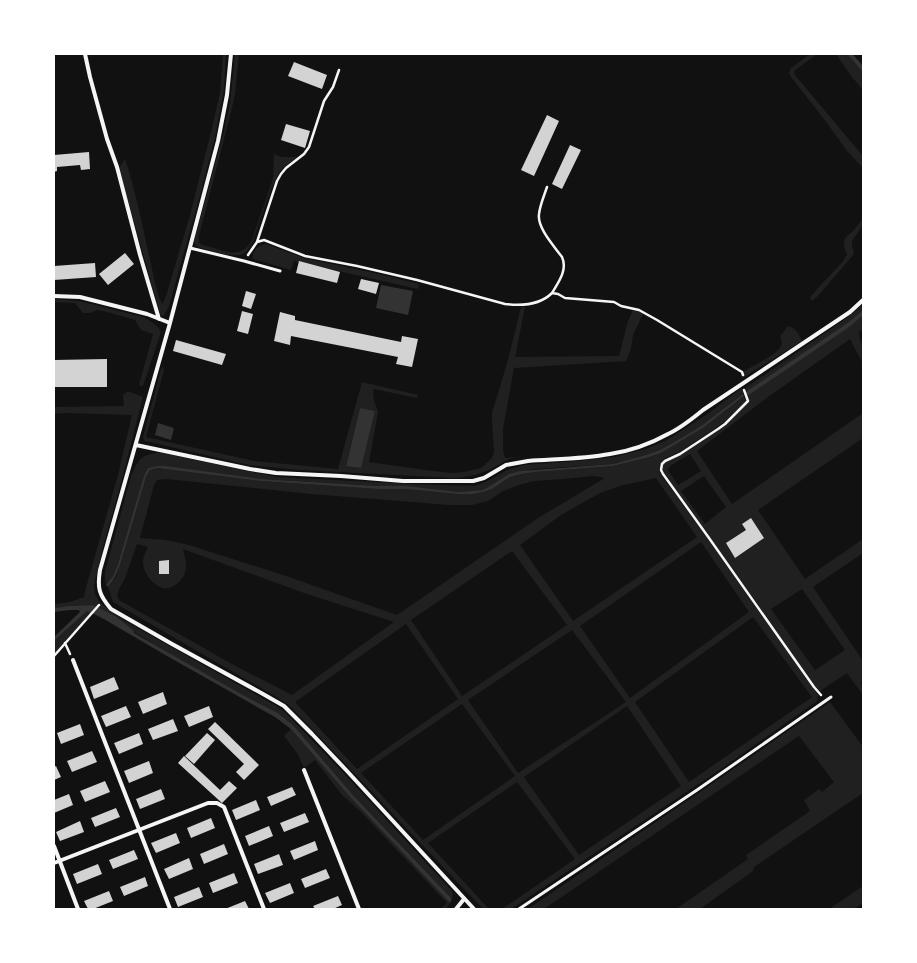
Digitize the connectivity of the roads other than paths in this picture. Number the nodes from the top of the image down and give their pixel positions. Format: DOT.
graph roads {
  1 [pos="85,54"];
  2 [pos="231,54"];
  3 [pos="190,248"];
  4 [pos="280,271"];
  5 [pos="54,296"];
  6 [pos="863,300"];
  7 [pos="159,319"];
  8 [pos="170,323"];
  9 [pos="136,445"];
  10 [pos="73,660"];
  11 [pos="831,697"];
  12 [pos="304,770"];
  13 [pos="140,830"];
  14 [pos="54,846"];
  15 [pos="60,861"];
  16 [pos="54,863"];
  17 [pos="464,898"];
  18 [pos="78,909"];
  19 [pos="170,909"];
  20 [pos="264,909"];
  21 [pos="359,909"];
  22 [pos="456,909"];
  23 [pos="474,909"];
  24 [pos="519,909"];
  1 -- 7 [label="street"];
  2 -- 3 [label="street"];
  3 -- 4 [label="lane"];
  3 -- 8 [label="street"];
  5 -- 7 [label="street"];
  6 -- 9 [label="street"];
  7 -- 8 [label="street"];
  8 -- 9 [label="street"];
  9 -- 17 [label="street"];
  10 -- 13 [label="street"];
  11 -- 24 [label="lane"];
  12 -- 21 [label="street"];
  13 -- 15 [label="street"];
  13 -- 19 [label="street"];
  13 -- 20 [label="street"];
  14 -- 15 [label="street"];
  15 -- 16 [label="street"];
  15 -- 18 [label="street"];
  17 -- 22 [label="street"];
  17 -- 23 [label="street"];
}
